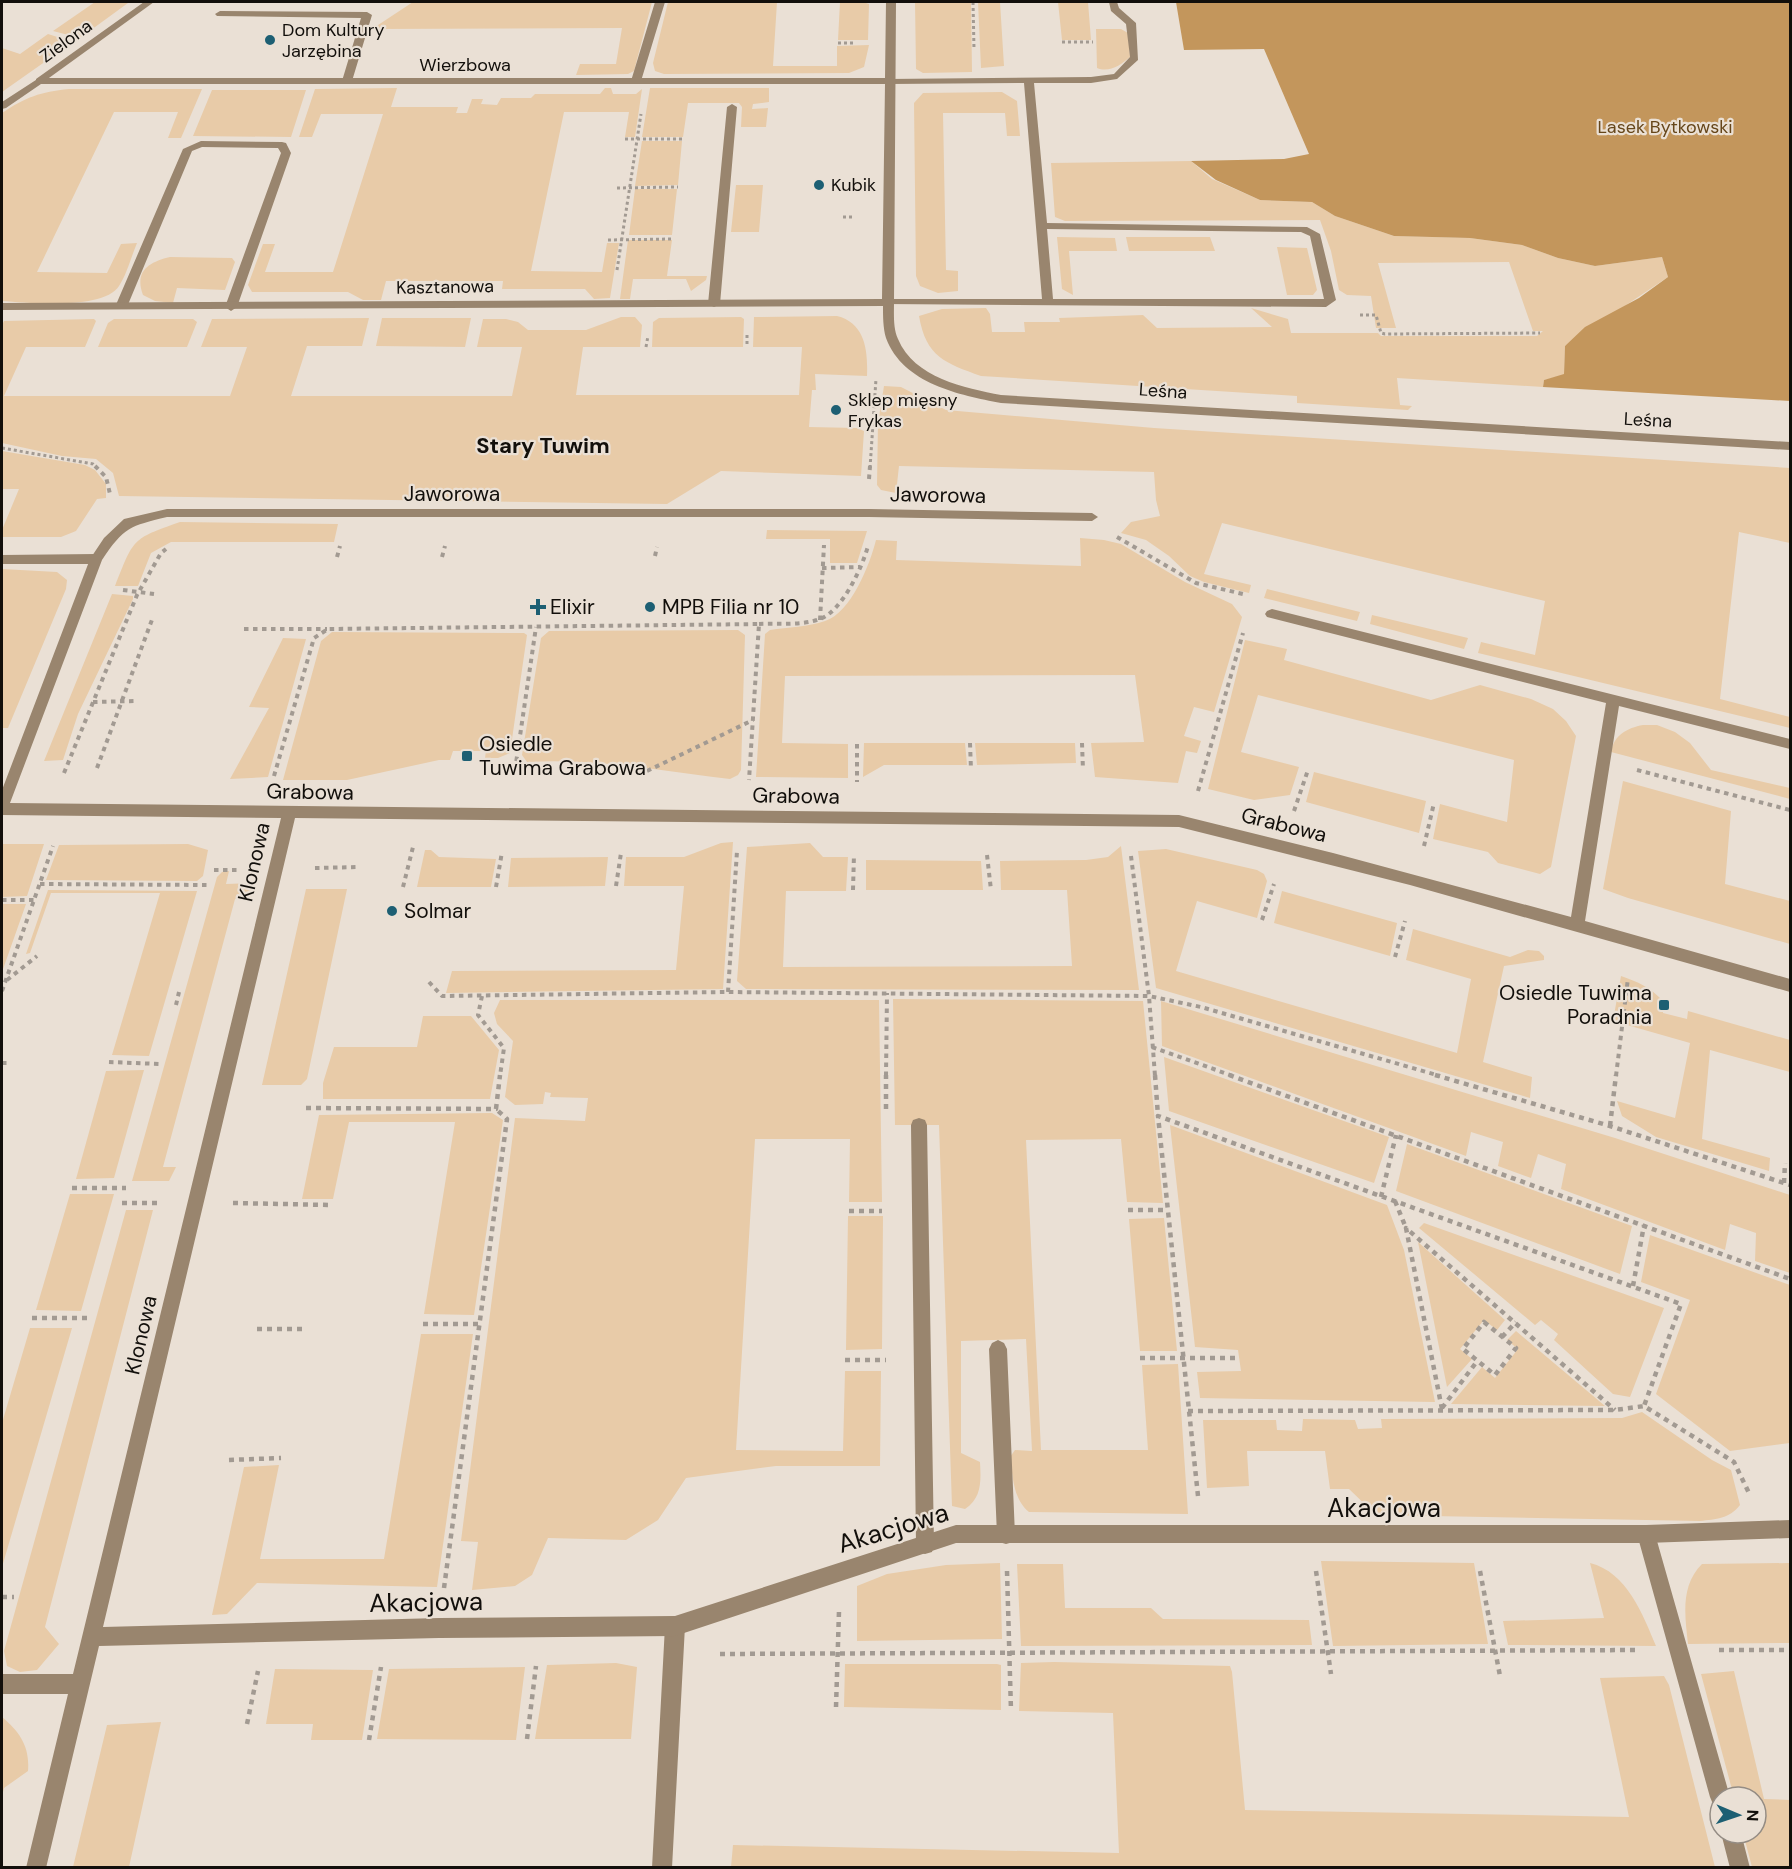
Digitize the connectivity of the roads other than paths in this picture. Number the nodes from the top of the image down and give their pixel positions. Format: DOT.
graph roads {
  1 [pos="149,2"];
  2 [pos="660,2"];
  3 [pos="891,2"];
  4 [pos="1113,2"];
  5 [pos="220,14"];
  6 [pos="1029,80"];
  7 [pos="39,81"];
  8 [pos="347,81"];
  9 [pos="636,81"];
  10 [pos="890,81"];
  11 [pos="2,106"];
  12 [pos="732,107"];
  13 [pos="1042,226"];
  14 [pos="888,302"];
  15 [pos="1048,302"];
  16 [pos="714,304"];
  17 [pos="2,307"];
  18 [pos="121,307"];
  19 [pos="231,307"];
  20 [pos="1791,446"];
  21 [pos="1092,518"];
  22 [pos="96,558"];
  23 [pos="2,560"];
  24 [pos="1272,614"];
  25 [pos="1613,700"];
  26 [pos="1791,744"];
  27 [pos="2,808"];
  28 [pos="289,813"];
  29 [pos="1577,925"];
  30 [pos="1791,986"];
  31 [pos="919,1125"];
  32 [pos="998,1349"];
  33 [pos="1791,1529"];
  34 [pos="1646,1534"];
  35 [pos="1006,1535"];
  36 [pos="925,1545"];
  37 [pos="675,1626"];
  38 [pos="92,1638"];
  39 [pos="2,1684"];
  40 [pos="81,1684"];
  41 [pos="1717,1785"];
  42 [pos="1734,1845"];
  43 [pos="36,1868"];
  44 [pos="662,1868"];
  45 [pos="1740,1868"];
  1 -- 7 [label="street, Zielona"];
  2 -- 9 [label="street"];
  3 -- 10 [label="street, Leśna"];
  4 -- 6 [label="street, Wierzbowa"];
  5 -- 8 [label="street"];
  6 -- 10 [label="street, Wierzbowa"];
  6 -- 13 [label="street"];
  7 -- 8 [label="street, Wierzbowa"];
  7 -- 11 [label="street, Zielona"];
  8 -- 9 [label="street, Wierzbowa"];
  9 -- 10 [label="street, Wierzbowa"];
  10 -- 14 [label="street, Leśna"];
  12 -- 16 [label="street"];
  13 -- 15 [label="street"];
  13 -- 15 [label="street, Kasztanowa"];
  14 -- 15 [label="street, Kasztanowa"];
  14 -- 16 [label="street, Kasztanowa"];
  14 -- 20 [label="street, Leśna"];
  16 -- 19 [label="street, Kasztanowa"];
  17 -- 18 [label="street, Kasztanowa"];
  18 -- 19 [label="street, Kasztanowa"];
  18 -- 19 [label="street"];
  21 -- 22 [label="street, Jaworowa"];
  22 -- 23 [label="street"];
  22 -- 27 [label="street, Jaworowa"];
  24 -- 25 [label="street"];
  25 -- 26 [label="street"];
  25 -- 29 [label="street"];
  27 -- 28 [label="street, Grabowa"];
  28 -- 29 [label="street, Grabowa"];
  28 -- 38 [label="street, Klonowa"];
  29 -- 30 [label="street, Grabowa"];
  31 -- 36 [label="street"];
  32 -- 35 [label="street"];
  33 -- 34 [label="street, Akacjowa"];
  34 -- 35 [label="street, Akacjowa"];
  34 -- 41 [label="street"];
  35 -- 36 [label="street, Akacjowa"];
  36 -- 37 [label="street, Akacjowa"];
  37 -- 38 [label="street, Akacjowa"];
  37 -- 44 [label="street"];
  38 -- 40 [label="street, Klonowa"];
  39 -- 40 [label="street"];
  40 -- 43 [label="street, Klonowa"];
  42 -- 45 [label="street"];
}
